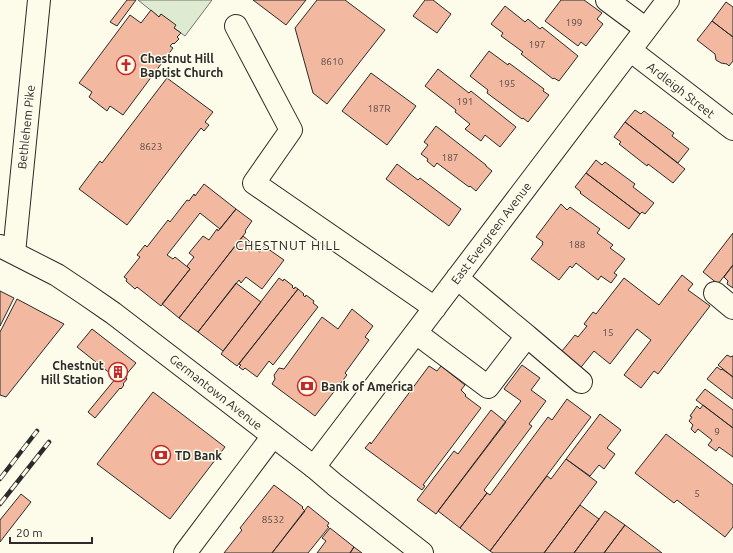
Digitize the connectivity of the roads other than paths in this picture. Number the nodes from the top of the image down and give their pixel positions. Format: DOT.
graph roads {
  1 [pos="39,0"];
  2 [pos="607,0"];
  3 [pos="668,0"];
  4 [pos="236,26"];
  5 [pos="646,29"];
  6 [pos="630,50"];
  7 [pos="733,129"];
  8 [pos="7,250"];
  9 [pos="457,278"];
  10 [pos="715,293"];
  11 [pos="435,308"];
  12 [pos="733,308"];
  13 [pos="416,333"];
  14 [pos="527,336"];
  15 [pos="581,382"];
  16 [pos="273,436"];
  17 [pos="314,467"];
  18 [pos="185,553"];
  19 [pos="422,553"];
  1 -- 8 [label="street, Bethlehem Pike"];
  2 -- 5 [label="street"];
  3 -- 5 [label="street, East Evergreen Avenue"];
  4 -- 11 [label="street"];
  5 -- 6 [label="street, East Evergreen Avenue"];
  6 -- 7 [label="street, Ardleigh Street"];
  6 -- 9 [label="street, East Evergreen Avenue"];
  8 -- 16 [label="street, Germantown Avenue"];
  9 -- 11 [label="street, East Evergreen Avenue"];
  9 -- 14 [label="street"];
  10 -- 12 [label="street"];
  11 -- 13 [label="street, East Evergreen Avenue"];
  13 -- 14 [label="street"];
  13 -- 17 [label="street, East Evergreen Avenue"];
  14 -- 15 [label="street"];
  16 -- 17 [label="street, Germantown Avenue"];
  16 -- 18 [label="street"];
  17 -- 19 [label="street, Germantown Avenue"];
}
